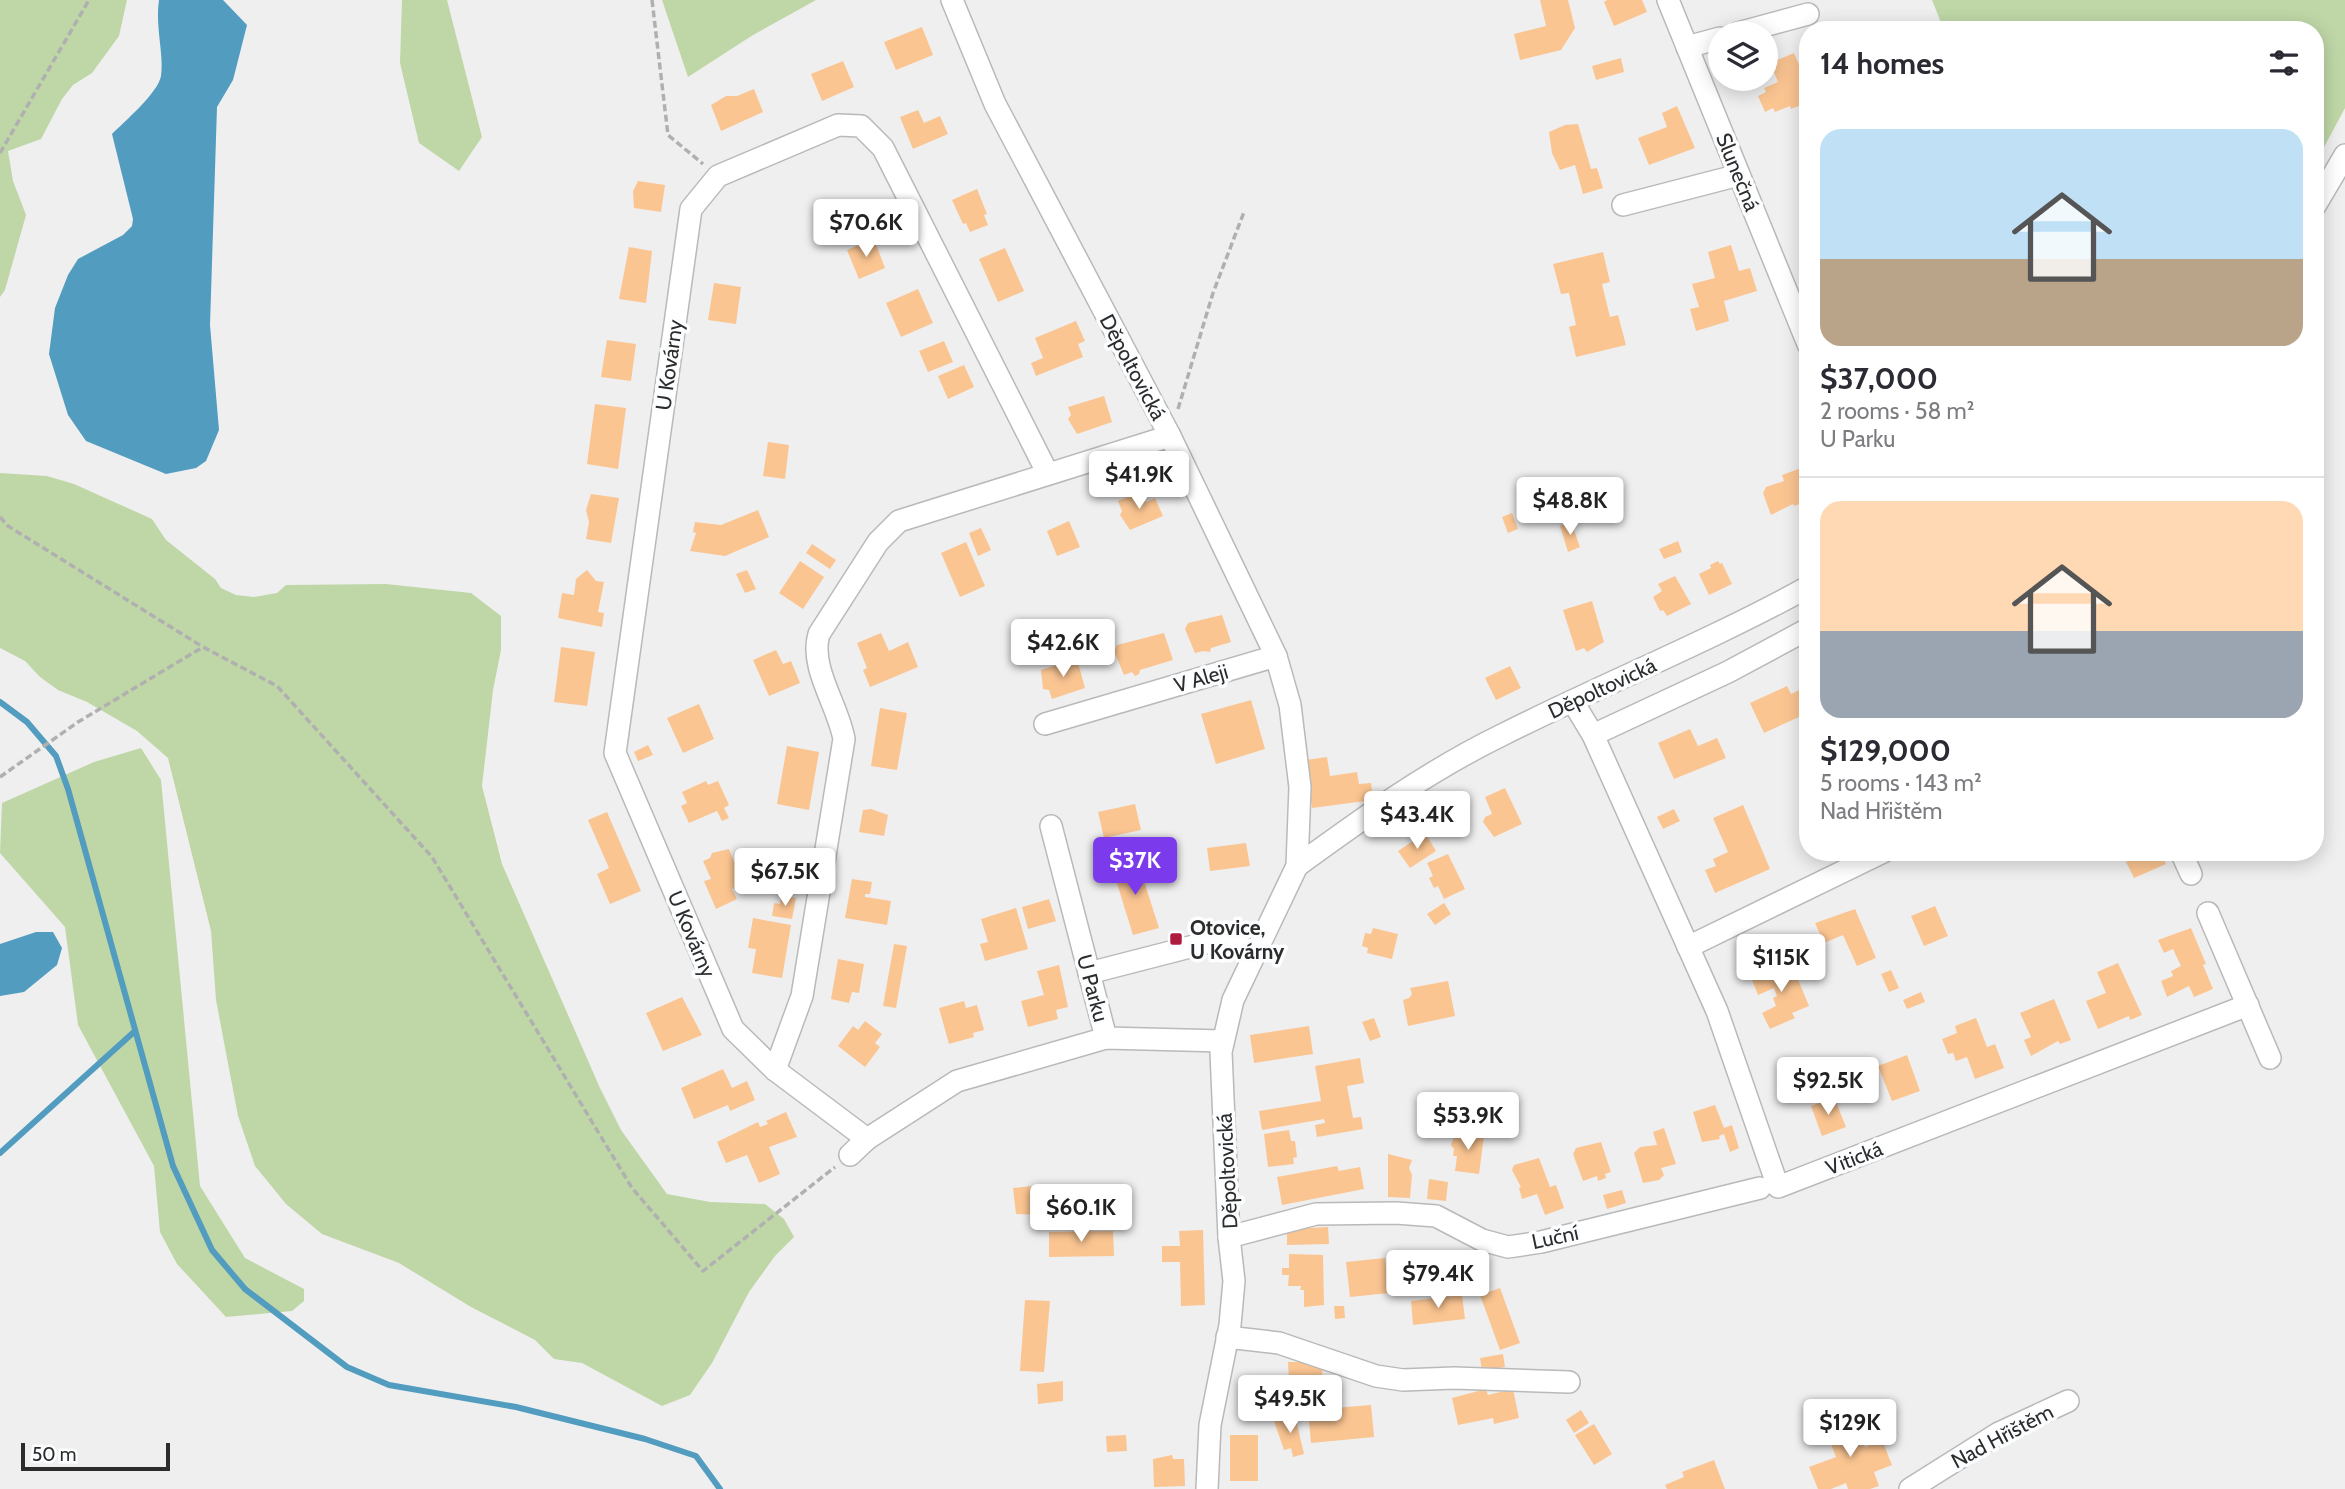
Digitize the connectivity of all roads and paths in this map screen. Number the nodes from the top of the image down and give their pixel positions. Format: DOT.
graph roads {
  1 [pos="89,0"];
  2 [pos="652,0"];
  3 [pos="952,0"];
  4 [pos="1668,0"];
  5 [pos="1808,14"];
  6 [pos="1778,22"];
  7 [pos="1708,41"];
  8 [pos="1687,47"];
  9 [pos="0,153"];
  10 [pos="2345,155"];
  11 [pos="1739,174"];
  12 [pos="718,176"];
  13 [pos="2324,191"];
  14 [pos="1623,205"];
  15 [pos="1244,212"];
  16 [pos="1799,309"];
  17 [pos="1170,436"];
  18 [pos="1048,474"];
  19 [pos="0,517"];
  20 [pos="1799,592"];
  21 [pos="1799,634"];
  22 [pos="203,647"];
  23 [pos="1276,656"];
  24 [pos="1573,702"];
  25 [pos="1045,724"];
  26 [pos="1592,735"];
  27 [pos="0,777"];
  28 [pos="1051,826"];
  29 [pos="1865,861"];
  30 [pos="2185,861"];
  31 [pos="1297,866"];
  32 [pos="2191,874"];
  33 [pos="2208,912"];
  34 [pos="1688,947"];
  35 [pos="1254,951"];
  36 [pos="1089,973"];
  37 [pos="2248,1005"];
  38 [pos="1106,1038"];
  39 [pos="1223,1041"];
  40 [pos="2270,1058"];
  41 [pos="775,1070"];
  42 [pos="867,1139"];
  43 [pos="850,1155"];
  44 [pos="1760,1188"];
  45 [pos="1229,1237"];
  46 [pos="1227,1337"];
  47 [pos="1569,1382"];
  48 [pos="2068,1401"];
  49 [pos="1941,1480"];
  50 [pos="1207,1489"];
  51 [pos="1910,1489"];
  1 -- 9 [label="path"];
  2 -- 12 [label="path"];
  3 -- 17 [label="street, Děpoltovická"];
  4 -- 8 [label="street, Slunečná"];
  5 -- 6 [label="street"];
  7 -- 8 [label="street"];
  8 -- 11 [label="street, Slunečná"];
  10 -- 13 [label="street"];
  11 -- 14 [label="street"];
  11 -- 16 [label="street, Slunečná"];
  12 -- 18 [label="street, U Kovárny"];
  12 -- 41 [label="street, U Kovárny"];
  15 -- 17 [label="path"];
  17 -- 18 [label="street"];
  17 -- 23 [label="street, Děpoltovická"];
  18 -- 41 [label="street"];
  19 -- 22 [label="path"];
  20 -- 24 [label="street, Děpoltovická"];
  21 -- 26 [label="street"];
  22 -- 27 [label="path"];
  22 -- 43 [label="path"];
  23 -- 25 [label="street, V Aleji"];
  23 -- 31 [label="street, Děpoltovická"];
  24 -- 26 [label="street, Vitická"];
  24 -- 31 [label="street, Děpoltovická"];
  26 -- 34 [label="street, Vitická"];
  28 -- 36 [label="street, U Parku"];
  29 -- 34 [label="street"];
  30 -- 32 [label="street"];
  31 -- 35 [label="street, Děpoltovická"];
  33 -- 37 [label="street"];
  34 -- 37 [label="street, Vitická"];
  35 -- 36 [label="street"];
  35 -- 39 [label="street, Děpoltovická"];
  36 -- 38 [label="street, U Parku"];
  37 -- 40 [label="street"];
  38 -- 39 [label="street, U Parku"];
  38 -- 42 [label="street"];
  39 -- 45 [label="street, Děpoltovická"];
  41 -- 42 [label="street, U Kovárny"];
  42 -- 43 [label="street"];
  44 -- 45 [label="street, Luční"];
  45 -- 46 [label="street, Děpoltovická"];
  46 -- 47 [label="street"];
  46 -- 50 [label="street, Děpoltovická"];
  48 -- 49 [label="street, Nad Hřištěm"];
  49 -- 51 [label="street, Nad Hřištěm"];
}
